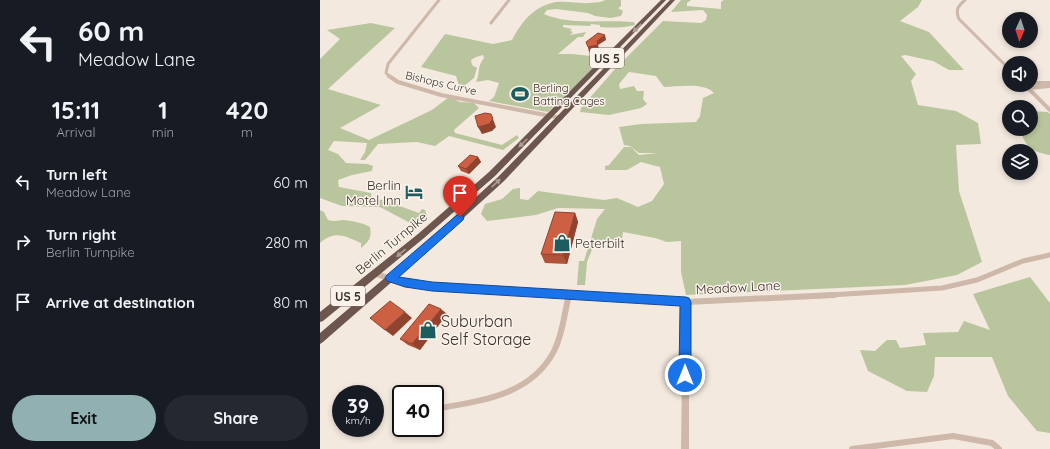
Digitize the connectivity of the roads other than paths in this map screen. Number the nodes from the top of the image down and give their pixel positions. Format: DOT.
graph roads {
  1 [pos="439,0"];
  2 [pos="509,0"];
  3 [pos="664,0"];
  4 [pos="673,0"];
  5 [pos="965,0"];
  6 [pos="491,23"];
  7 [pos="1002,62"];
  8 [pos="1050,82"];
  9 [pos="1038,83"];
  10 [pos="1044,83"];
  11 [pos="1038,86"];
  12 [pos="1049,86"];
  13 [pos="1032,92"];
  14 [pos="1050,110"];
  15 [pos="550,115"];
  16 [pos="561,118"];
  17 [pos="1050,255"];
  18 [pos="376,274"];
  19 [pos="390,278"];
  20 [pos="569,294"];
  21 [pos="686,302"];
  22 [pos="320,318"];
  23 [pos="320,338"];
  24 [pos="444,407"];
  25 [pos="685,449"];
  26 [pos="852,449"];
  27 [pos="999,449"];
  1 -- 15 [label="street, Bishops Curve"];
  2 -- 6 [label="street"];
  3 -- 15 [label="highway, Berlin Turnpike / US 5, one-way"];
  4 -- 16 [label="highway, Berlin Turnpike / US 5"];
  5 -- 7 [label="street"];
  8 -- 10 [label="street"];
  9 -- 10 [label="street"];
  10 -- 12 [label="street"];
  11 -- 12 [label="street"];
  13 -- 14 [label="street"];
  15 -- 16 [label="street, Bishops Curve"];
  15 -- 18 [label="highway, Berlin Turnpike / US 5, one-way"];
  19 -- 16 [label="highway, Berlin Turnpike / US 5, one-way"];
  17 -- 21 [label="street, Meadow Lane"];
  18 -- 19 [label="street, Meadow Lane"];
  18 -- 22 [label="highway, Berlin Turnpike / US 5"];
  19 -- 20 [label="street, Meadow Lane"];
  19 -- 23 [label="highway, Berlin Turnpike / US 5"];
  20 -- 21 [label="street, Meadow Lane"];
  20 -- 24 [label="street"];
  21 -- 25 [label="street"];
  26 -- 27 [label="street"];
}
